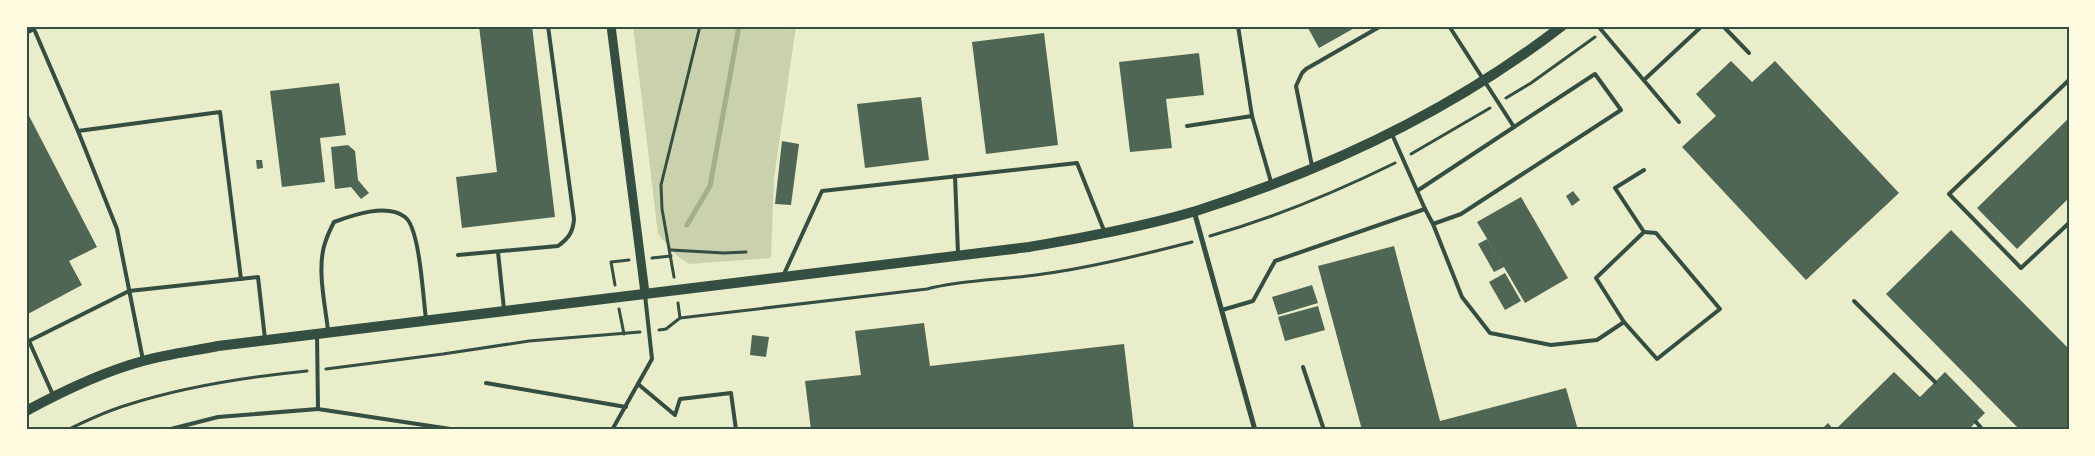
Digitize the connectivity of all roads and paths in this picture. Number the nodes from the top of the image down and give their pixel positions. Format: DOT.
graph roads {
  1 [pos="548,26"];
  2 [pos="611,26"];
  3 [pos="700,26"];
  4 [pos="1238,26"];
  5 [pos="1381,26"];
  6 [pos="1449,26"];
  7 [pos="1562,26"];
  8 [pos="1598,26"];
  9 [pos="1702,26"];
  10 [pos="1723,26"];
  11 [pos="26,33"];
  12 [pos="1749,53"];
  13 [pos="1644,80"];
  14 [pos="2069,80"];
  15 [pos="1484,81"];
  16 [pos="1252,116"];
  17 [pos="1679,122"];
  18 [pos="1186,126"];
  19 [pos="1514,127"];
  20 [pos="78,131"];
  21 [pos="1391,132"];
  22 [pos="1313,169"];
  23 [pos="1644,170"];
  24 [pos="955,176"];
  25 [pos="1272,184"];
  26 [pos="1417,191"];
  27 [pos="1425,208"];
  28 [pos="1194,211"];
  29 [pos="2069,223"];
  30 [pos="1433,224"];
  31 [pos="1105,232"];
  32 [pos="1644,232"];
  33 [pos="498,252"];
  34 [pos="746,252"];
  35 [pos="458,255"];
  36 [pos="671,256"];
  37 [pos="958,256"];
  38 [pos="640,259"];
  39 [pos="782,278"];
  40 [pos="241,279"];
  41 [pos="129,292"];
  42 [pos="645,293"];
  43 [pos="617,297"];
  44 [pos="1854,301"];
  45 [pos="1222,310"];
  46 [pos="505,311"];
  47 [pos="680,318"];
  48 [pos="426,321"];
  49 [pos="1624,322"];
  50 [pos="649,331"];
  51 [pos="328,333"];
  52 [pos="317,334"];
  53 [pos="624,334"];
  54 [pos="265,341"];
  55 [pos="143,360"];
  56 [pos="1303,367"];
  57 [pos="318,370"];
  58 [pos="1935,382"];
  59 [pos="486,383"];
  60 [pos="638,384"];
  61 [pos="53,396"];
  62 [pos="626,407"];
  63 [pos="318,409"];
  64 [pos="26,411"];
  65 [pos="1976,422"];
  66 [pos="67,430"];
  67 [pos="167,430"];
  68 [pos="457,430"];
  69 [pos="612,430"];
  70 [pos="736,430"];
  71 [pos="1256,430"];
  72 [pos="1324,430"];
  73 [pos="1983,430"];
  1 -- 33 [label="lane"];
  2 -- 38 [label="street"];
  3 -- 34 [label="path"];
  4 -- 16 [label="lane"];
  5 -- 22 [label="lane"];
  6 -- 15 [label="lane"];
  7 -- 15 [label="main road"];
  8 -- 13 [label="lane"];
  9 -- 13 [label="lane"];
  10 -- 12 [label="lane"];
  11 -- 20 [label="lane"];
  13 -- 17 [label="lane"];
  14 -- 29 [label="lane"];
  15 -- 19 [label="lane"];
  15 -- 21 [label="main road"];
  16 -- 18 [label="lane"];
  16 -- 25 [label="lane"];
  19 -- 26 [label="lane"];
  19 -- 30 [label="lane"];
  20 -- 40 [label="lane"];
  20 -- 41 [label="lane"];
  21 -- 22 [label="main road"];
  21 -- 26 [label="lane"];
  22 -- 25 [label="main road"];
  23 -- 32 [label="lane"];
  24 -- 31 [label="lane"];
  24 -- 37 [label="lane"];
  24 -- 39 [label="lane"];
  25 -- 28 [label="main road"];
  26 -- 27 [label="lane"];
  27 -- 30 [label="lane"];
  27 -- 45 [label="lane"];
  28 -- 31 [label="main road"];
  28 -- 45 [label="street"];
  30 -- 49 [label="lane"];
  31 -- 37 [label="main road"];
  32 -- 49 [label="lane"];
  32 -- 49 [label="lane"];
  33 -- 35 [label="lane"];
  33 -- 46 [label="lane"];
  36 -- 38 [label="path"];
  37 -- 39 [label="main road"];
  38 -- 42 [label="street"];
  38 -- 43 [label="path"];
  39 -- 42 [label="main road"];
  40 -- 41 [label="lane"];
  40 -- 54 [label="lane"];
  41 -- 55 [label="lane"];
  41 -- 61 [label="lane"];
  42 -- 43 [label="main road"];
  42 -- 50 [label="lane"];
  43 -- 46 [label="main road"];
  43 -- 53 [label="path"];
  44 -- 58 [label="lane"];
  45 -- 71 [label="street"];
  46 -- 48 [label="main road"];
  47 -- 50 [label="path"];
  48 -- 51 [label="main road"];
  48 -- 51 [label="lane"];
  50 -- 53 [label="path"];
  50 -- 60 [label="lane"];
  51 -- 52 [label="main road"];
  52 -- 54 [label="main road"];
  52 -- 57 [label="lane"];
  53 -- 57 [label="path"];
  54 -- 55 [label="main road"];
  55 -- 61 [label="main road"];
  56 -- 72 [label="lane"];
  57 -- 63 [label="lane"];
  57 -- 66 [label="path"];
  59 -- 62 [label="lane"];
  60 -- 62 [label="lane"];
  60 -- 70 [label="lane"];
  61 -- 64 [label="main road"];
  62 -- 69 [label="lane"];
  63 -- 67 [label="lane"];
  63 -- 68 [label="lane"];
  65 -- 73 [label="lane"];
}
